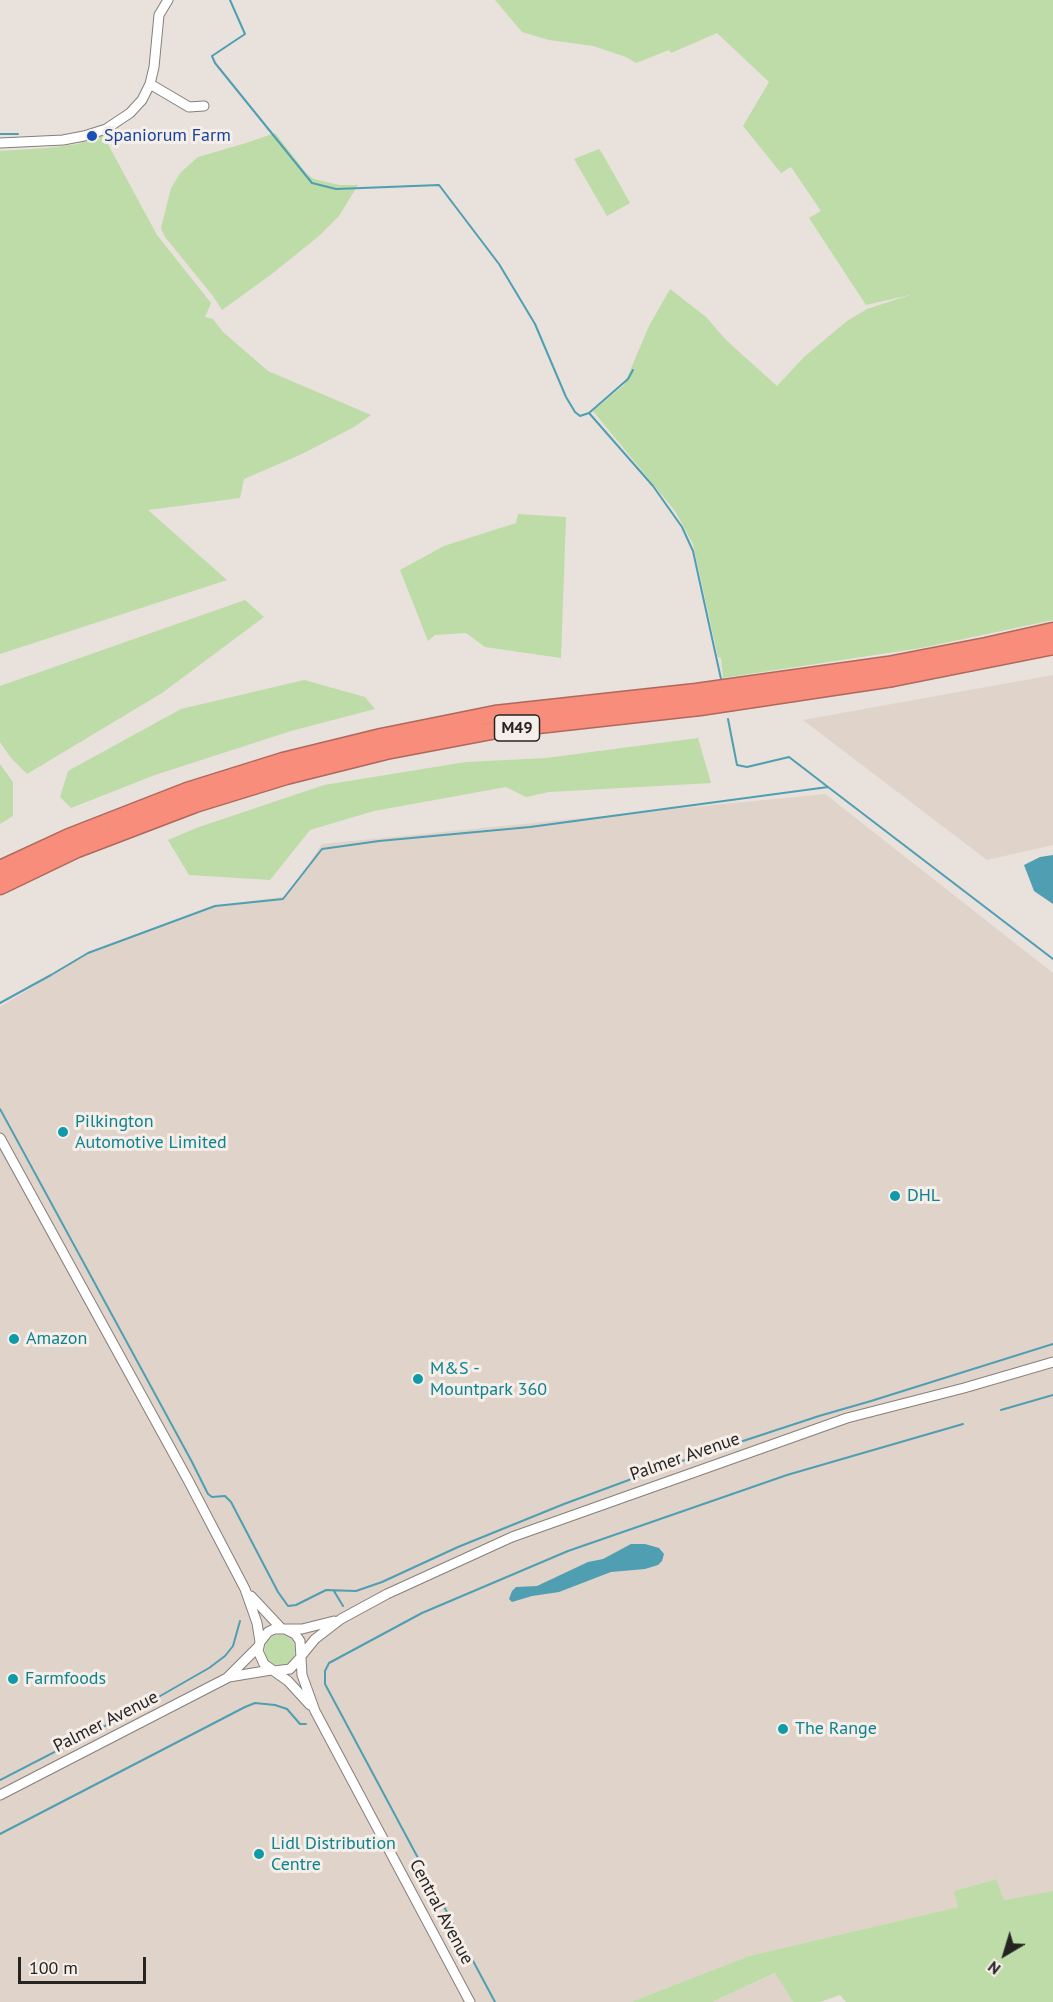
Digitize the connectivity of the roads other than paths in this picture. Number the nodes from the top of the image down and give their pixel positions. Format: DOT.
graph roads {
  1 [pos="168,0"];
  2 [pos="150,84"];
  3 [pos="204,106"];
  4 [pos="0,143"];
  5 [pos="1053,631"];
  6 [pos="1053,646"];
  7 [pos="0,869"];
  8 [pos="0,886"];
  9 [pos="0,1138"];
  10 [pos="1053,1362"];
  11 [pos="245,1589"];
  12 [pos="341,1619"];
  13 [pos="284,1629"];
  14 [pos="259,1644"];
  15 [pos="301,1656"];
  16 [pos="273,1671"];
  17 [pos="226,1678"];
  18 [pos="315,1711"];
  19 [pos="0,1795"];
  20 [pos="470,2002"];
  1 -- 2 [label="street"];
  2 -- 3 [label="street"];
  2 -- 4 [label="street"];
  5 -- 7 [label="highway, M49"];
  6 -- 8 [label="highway, M49"];
  9 -- 11 [label="street"];
  10 -- 12 [label="street, Palmer Avenue"];
  11 -- 13 [label="street"];
  11 -- 14 [label="street"];
  12 -- 13 [label="street"];
  12 -- 15 [label="street"];
  13 -- 14 [label="street"];
  13 -- 15 [label="street"];
  14 -- 16 [label="street"];
  14 -- 17 [label="street"];
  15 -- 16 [label="street"];
  15 -- 18 [label="street"];
  16 -- 17 [label="street"];
  16 -- 18 [label="street"];
  17 -- 19 [label="street, Palmer Avenue"];
  18 -- 20 [label="street, Central Avenue"];
}
